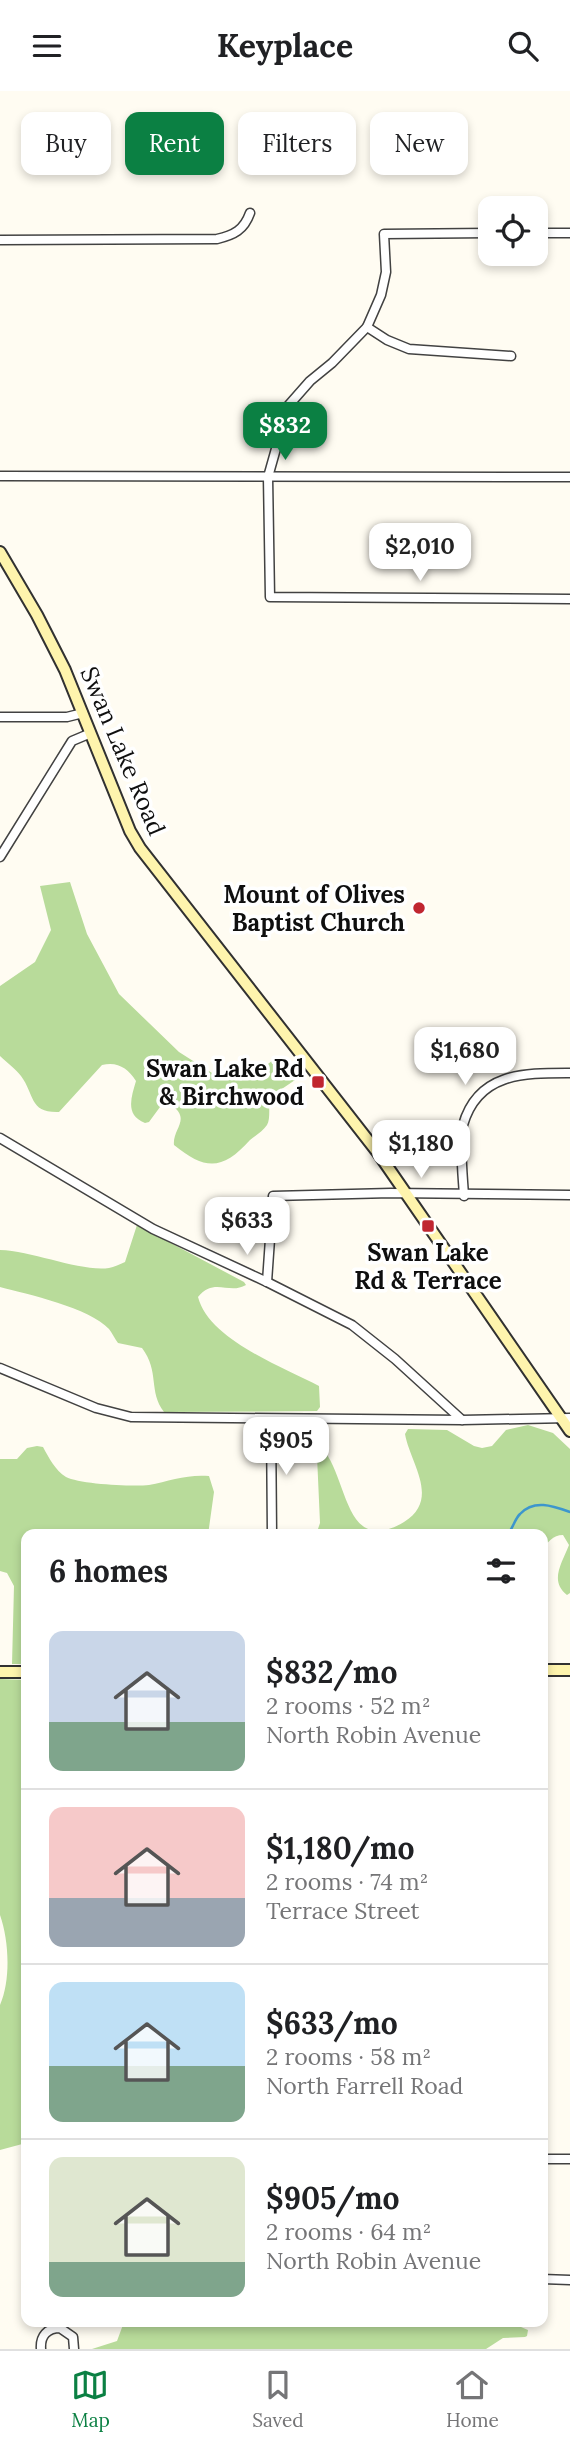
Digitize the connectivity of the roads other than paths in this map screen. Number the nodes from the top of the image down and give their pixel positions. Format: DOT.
graph roads {
  1 [pos="250,213"];
  2 [pos="478,233"];
  3 [pos="548,233"];
  4 [pos="570,233"];
  5 [pos="0,240"];
  6 [pos="367,327"];
  7 [pos="511,356"];
  8 [pos="0,476"];
  9 [pos="268,477"];
  10 [pos="570,477"];
  11 [pos="0,552"];
  12 [pos="570,599"];
  13 [pos="83,713"];
  14 [pos="0,717"];
  15 [pos="90,733"];
  16 [pos="0,857"];
  17 [pos="570,1073"];
  18 [pos="0,1138"];
  19 [pos="407,1194"];
  20 [pos="570,1195"];
  21 [pos="464,1196"];
  22 [pos="267,1282"];
  23 [pos="0,1368"];
  24 [pos="565,1418"];
  25 [pos="271,1419"];
  26 [pos="462,1420"];
  27 [pos="570,1431"];
  28 [pos="272,1529"];
  29 [pos="548,1670"];
  30 [pos="570,1670"];
  31 [pos="0,1672"];
  32 [pos="21,1672"];
  33 [pos="548,2159"];
  34 [pos="570,2159"];
  35 [pos="548,2280"];
  36 [pos="570,2280"];
  37 [pos="41,2349"];
  38 [pos="74,2349"];
  1 -- 5 [label="street"];
  2 -- 6 [label="street"];
  3 -- 4 [label="street"];
  6 -- 7 [label="street"];
  6 -- 9 [label="street"];
  8 -- 9 [label="street"];
  9 -- 10 [label="street"];
  9 -- 12 [label="street"];
  11 -- 13 [label="street, Swan Lake Road"];
  13 -- 14 [label="street"];
  13 -- 15 [label="street, Swan Lake Road"];
  15 -- 16 [label="street"];
  15 -- 19 [label="street, Swan Lake Road"];
  17 -- 21 [label="street"];
  18 -- 22 [label="street"];
  19 -- 21 [label="street"];
  19 -- 22 [label="street"];
  19 -- 24 [label="street, Swan Lake Road"];
  20 -- 21 [label="street"];
  22 -- 26 [label="street"];
  23 -- 25 [label="street"];
  24 -- 26 [label="street"];
  24 -- 27 [label="street, Swan Lake Road"];
  25 -- 26 [label="street"];
  25 -- 28 [label="street"];
  29 -- 30 [label="street"];
  31 -- 32 [label="street"];
  33 -- 34 [label="street"];
  35 -- 36 [label="street"];
  37 -- 38 [label="street"];
}
